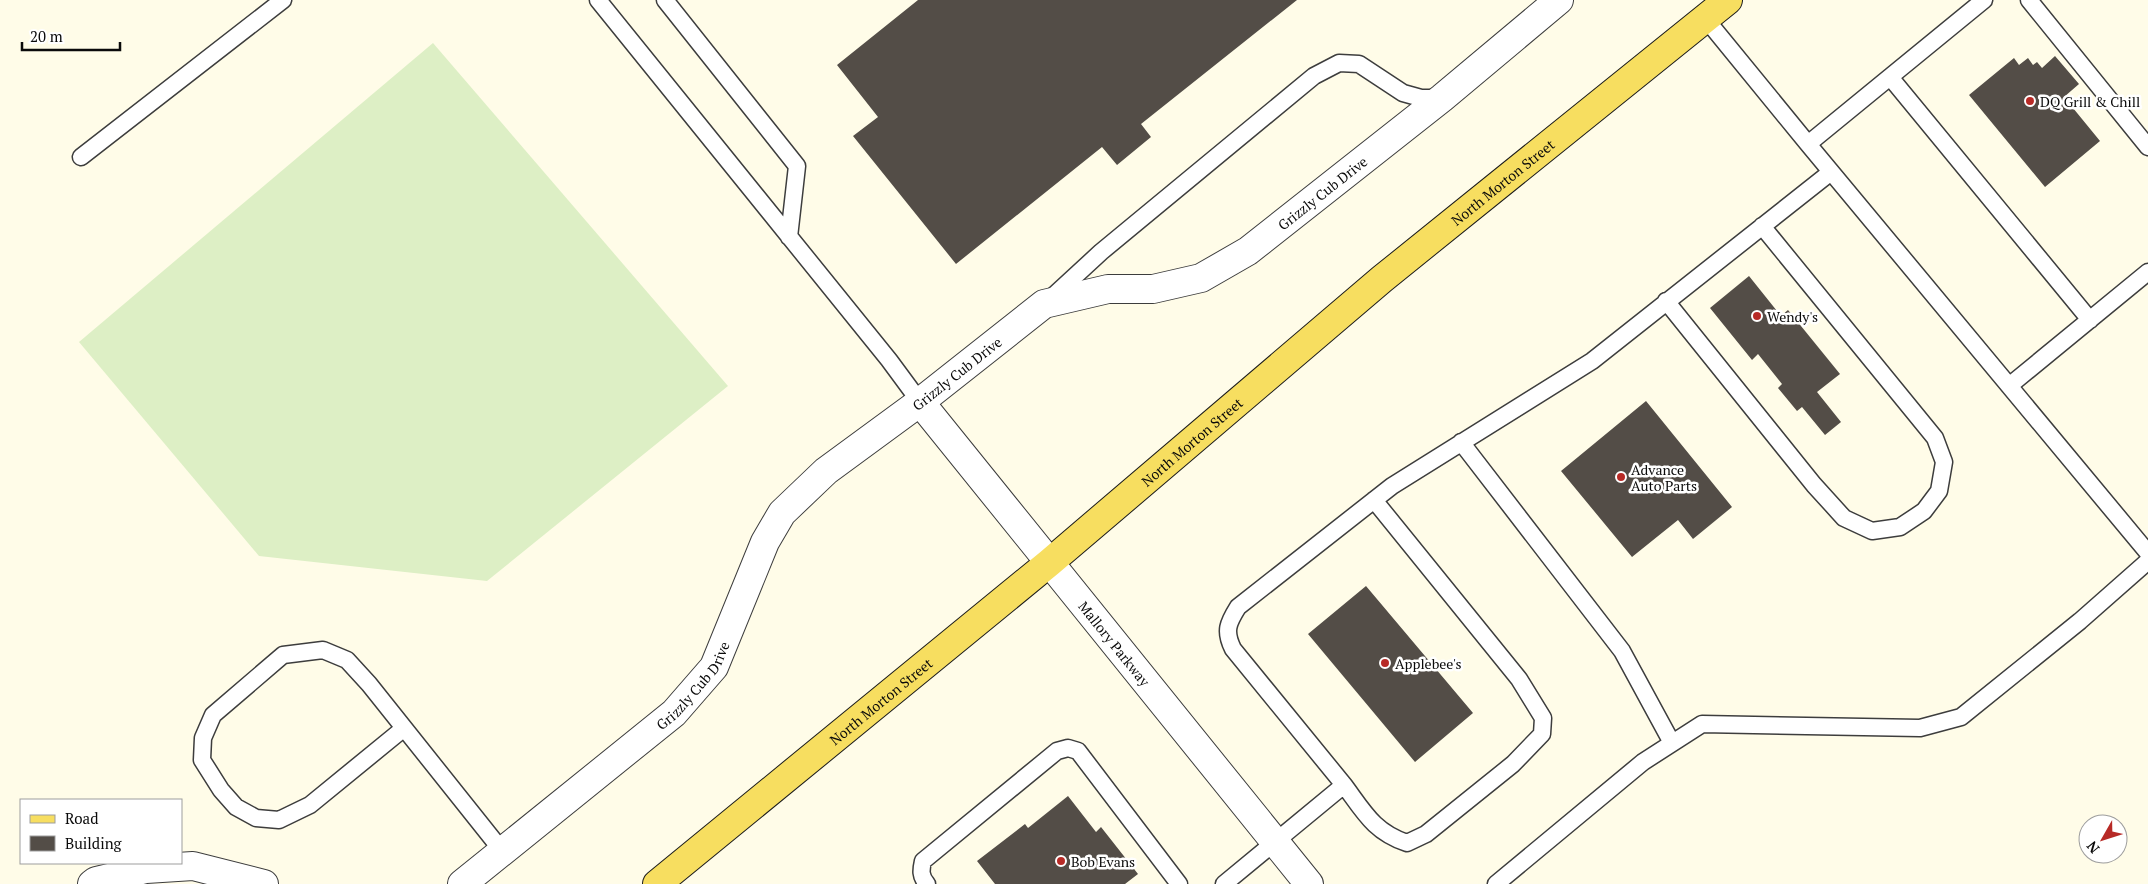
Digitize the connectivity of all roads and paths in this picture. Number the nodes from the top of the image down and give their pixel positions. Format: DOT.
graph roads {
  1 [pos="283,0"];
  2 [pos="598,0"];
  3 [pos="666,0"];
  4 [pos="1559,0"];
  5 [pos="1728,0"];
  6 [pos="1984,0"];
  7 [pos="2029,0"];
  8 [pos="1706,18"];
  9 [pos="1890,77"];
  10 [pos="1442,98"];
  11 [pos="1808,144"];
  12 [pos="2148,147"];
  13 [pos="81,157"];
  14 [pos="1831,172"];
  15 [pos="1762,226"];
  16 [pos="789,236"];
  17 [pos="2148,272"];
  18 [pos="1666,300"];
  19 [pos="1044,304"];
  20 [pos="2090,320"];
  21 [pos="2009,386"];
  22 [pos="920,402"];
  23 [pos="1461,442"];
  24 [pos="1374,500"];
  25 [pos="2148,553"];
  26 [pos="2148,560"];
  27 [pos="1049,562"];
  28 [pos="403,729"];
  29 [pos="1672,743"];
  30 [pos="1344,785"];
  31 [pos="1275,841"];
  32 [pos="504,852"];
  33 [pos="92,884"];
  34 [pos="264,884"];
  35 [pos="462,884"];
  36 [pos="657,884"];
  37 [pos="927,884"];
  38 [pos="1179,884"];
  39 [pos="1224,884"];
  40 [pos="1310,884"];
  41 [pos="1496,884"];
  1 -- 13 [label="lane"];
  2 -- 16 [label="lane"];
  3 -- 16 [label="lane"];
  4 -- 10 [label="street, Grizzly Cub Drive"];
  5 -- 8 [label="main road, North Morton Street"];
  6 -- 9 [label="lane"];
  7 -- 12 [label="lane"];
  8 -- 11 [label="lane"];
  8 -- 27 [label="main road, North Morton Street"];
  9 -- 11 [label="lane"];
  9 -- 20 [label="lane"];
  10 -- 19 [label="street, Grizzly Cub Drive"];
  10 -- 19 [label="lane"];
  11 -- 14 [label="lane"];
  14 -- 15 [label="lane"];
  14 -- 21 [label="lane"];
  15 -- 18 [label="lane"];
  15 -- 18 [label="lane"];
  16 -- 22 [label="lane"];
  17 -- 20 [label="lane"];
  18 -- 23 [label="lane"];
  19 -- 22 [label="street, Grizzly Cub Drive"];
  20 -- 21 [label="lane"];
  21 -- 25 [label="lane"];
  22 -- 27 [label="street, Mallory Parkway"];
  22 -- 32 [label="street, Grizzly Cub Drive"];
  23 -- 24 [label="lane"];
  23 -- 29 [label="lane"];
  24 -- 30 [label="lane"];
  24 -- 30 [label="lane"];
  26 -- 29 [label="lane"];
  27 -- 31 [label="street, Mallory Parkway"];
  27 -- 36 [label="main road, North Morton Street"];
  28 -- 28 [label="lane"];
  28 -- 32 [label="lane"];
  29 -- 41 [label="lane"];
  30 -- 31 [label="lane"];
  31 -- 39 [label="lane"];
  31 -- 40 [label="street, Mallory Parkway"];
  32 -- 35 [label="street, Grizzly Cub Drive"];
  33 -- 34 [label="street"];
  37 -- 38 [label="lane"];
}
